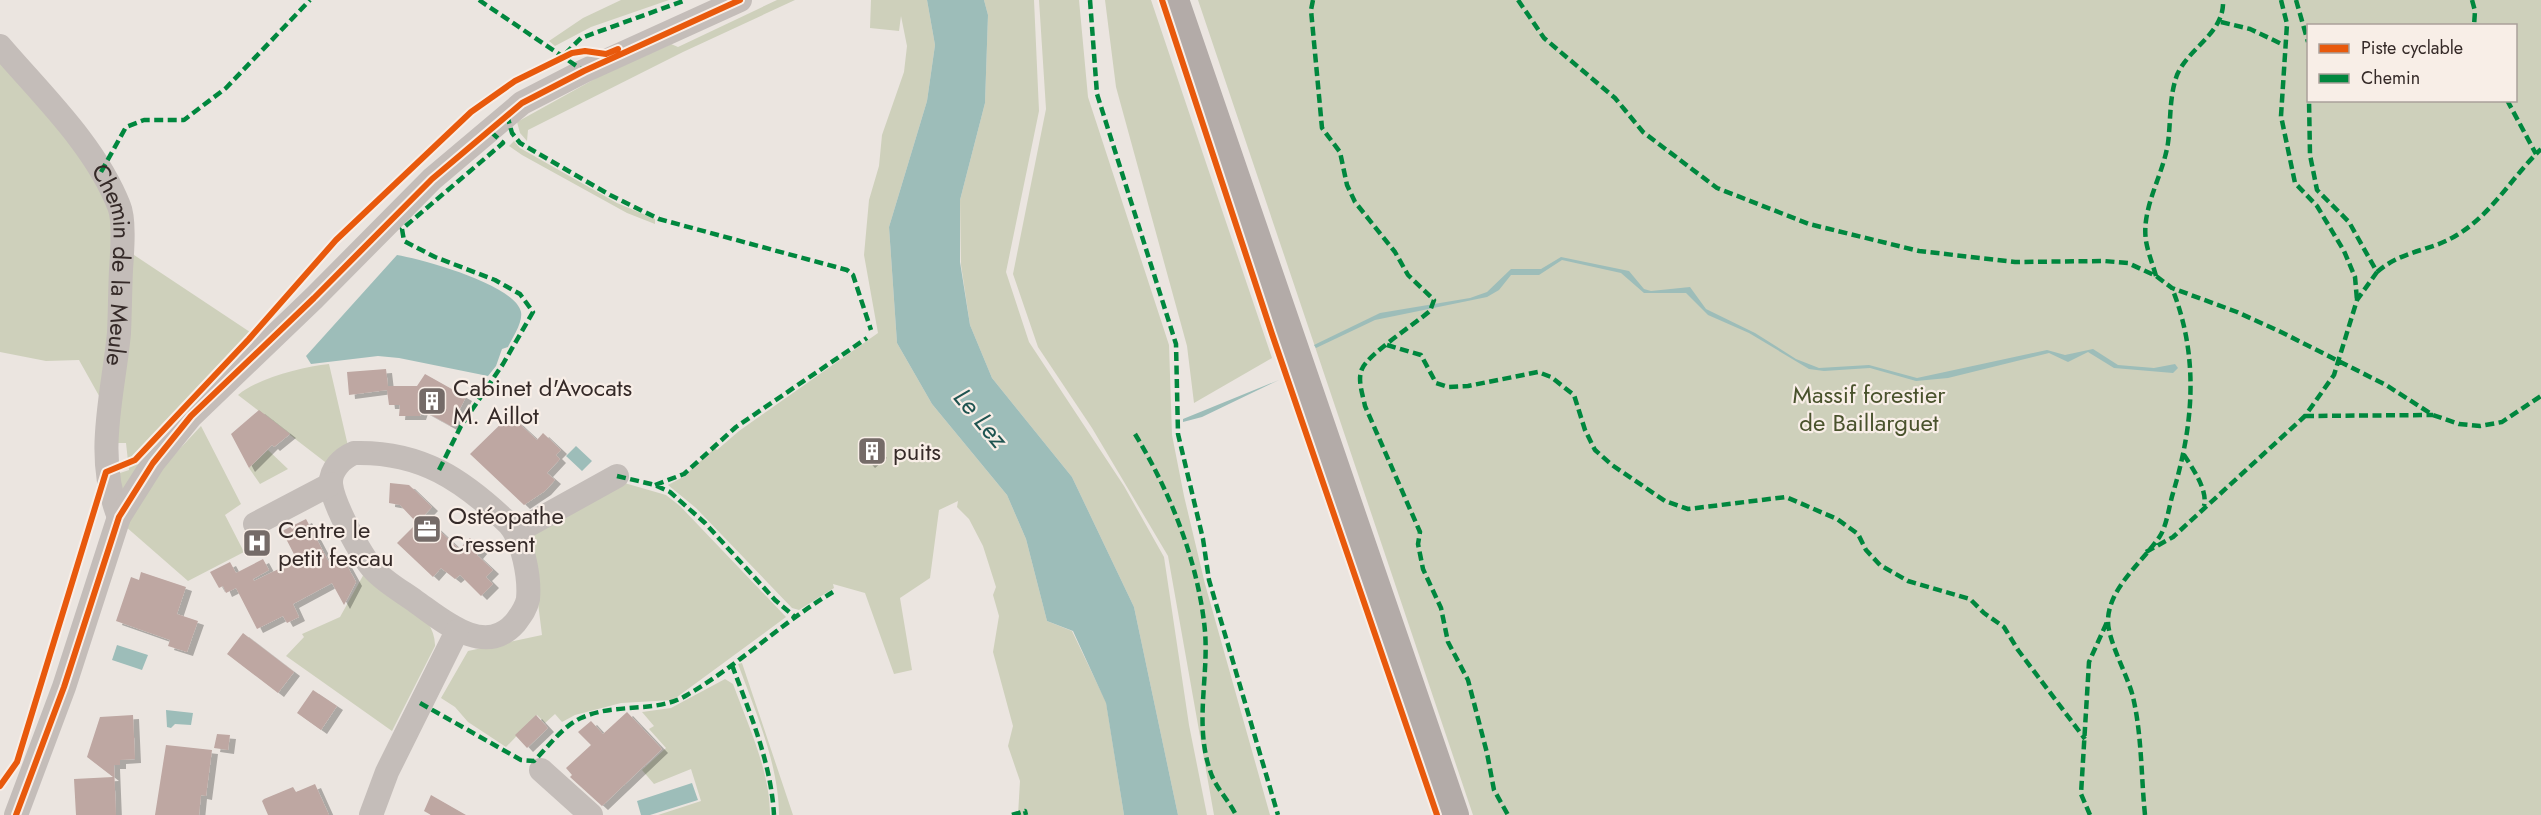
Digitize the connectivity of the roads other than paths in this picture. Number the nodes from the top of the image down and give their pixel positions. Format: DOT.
graph roads {
  1 [pos="740,0"];
  2 [pos="1177,6"];
  3 [pos="0,46"];
  4 [pos="617,476"];
  5 [pos="331,484"];
  6 [pos="119,517"];
  7 [pos="255,524"];
  8 [pos="516,532"];
  9 [pos="457,631"];
  10 [pos="541,770"];
  11 [pos="14,811"];
  12 [pos="371,815"];
  13 [pos="591,815"];
  14 [pos="1454,815"];
  1 -- 6 [label="street"];
  2 -- 14 [label="main road"];
  3 -- 6 [label="street, Chemin de la Meule"];
  4 -- 8 [label="street"];
  5 -- 7 [label="street"];
  5 -- 8 [label="street"];
  5 -- 9 [label="street"];
  6 -- 11 [label="street"];
  8 -- 9 [label="street"];
  9 -- 12 [label="street"];
  10 -- 13 [label="street"];
}
